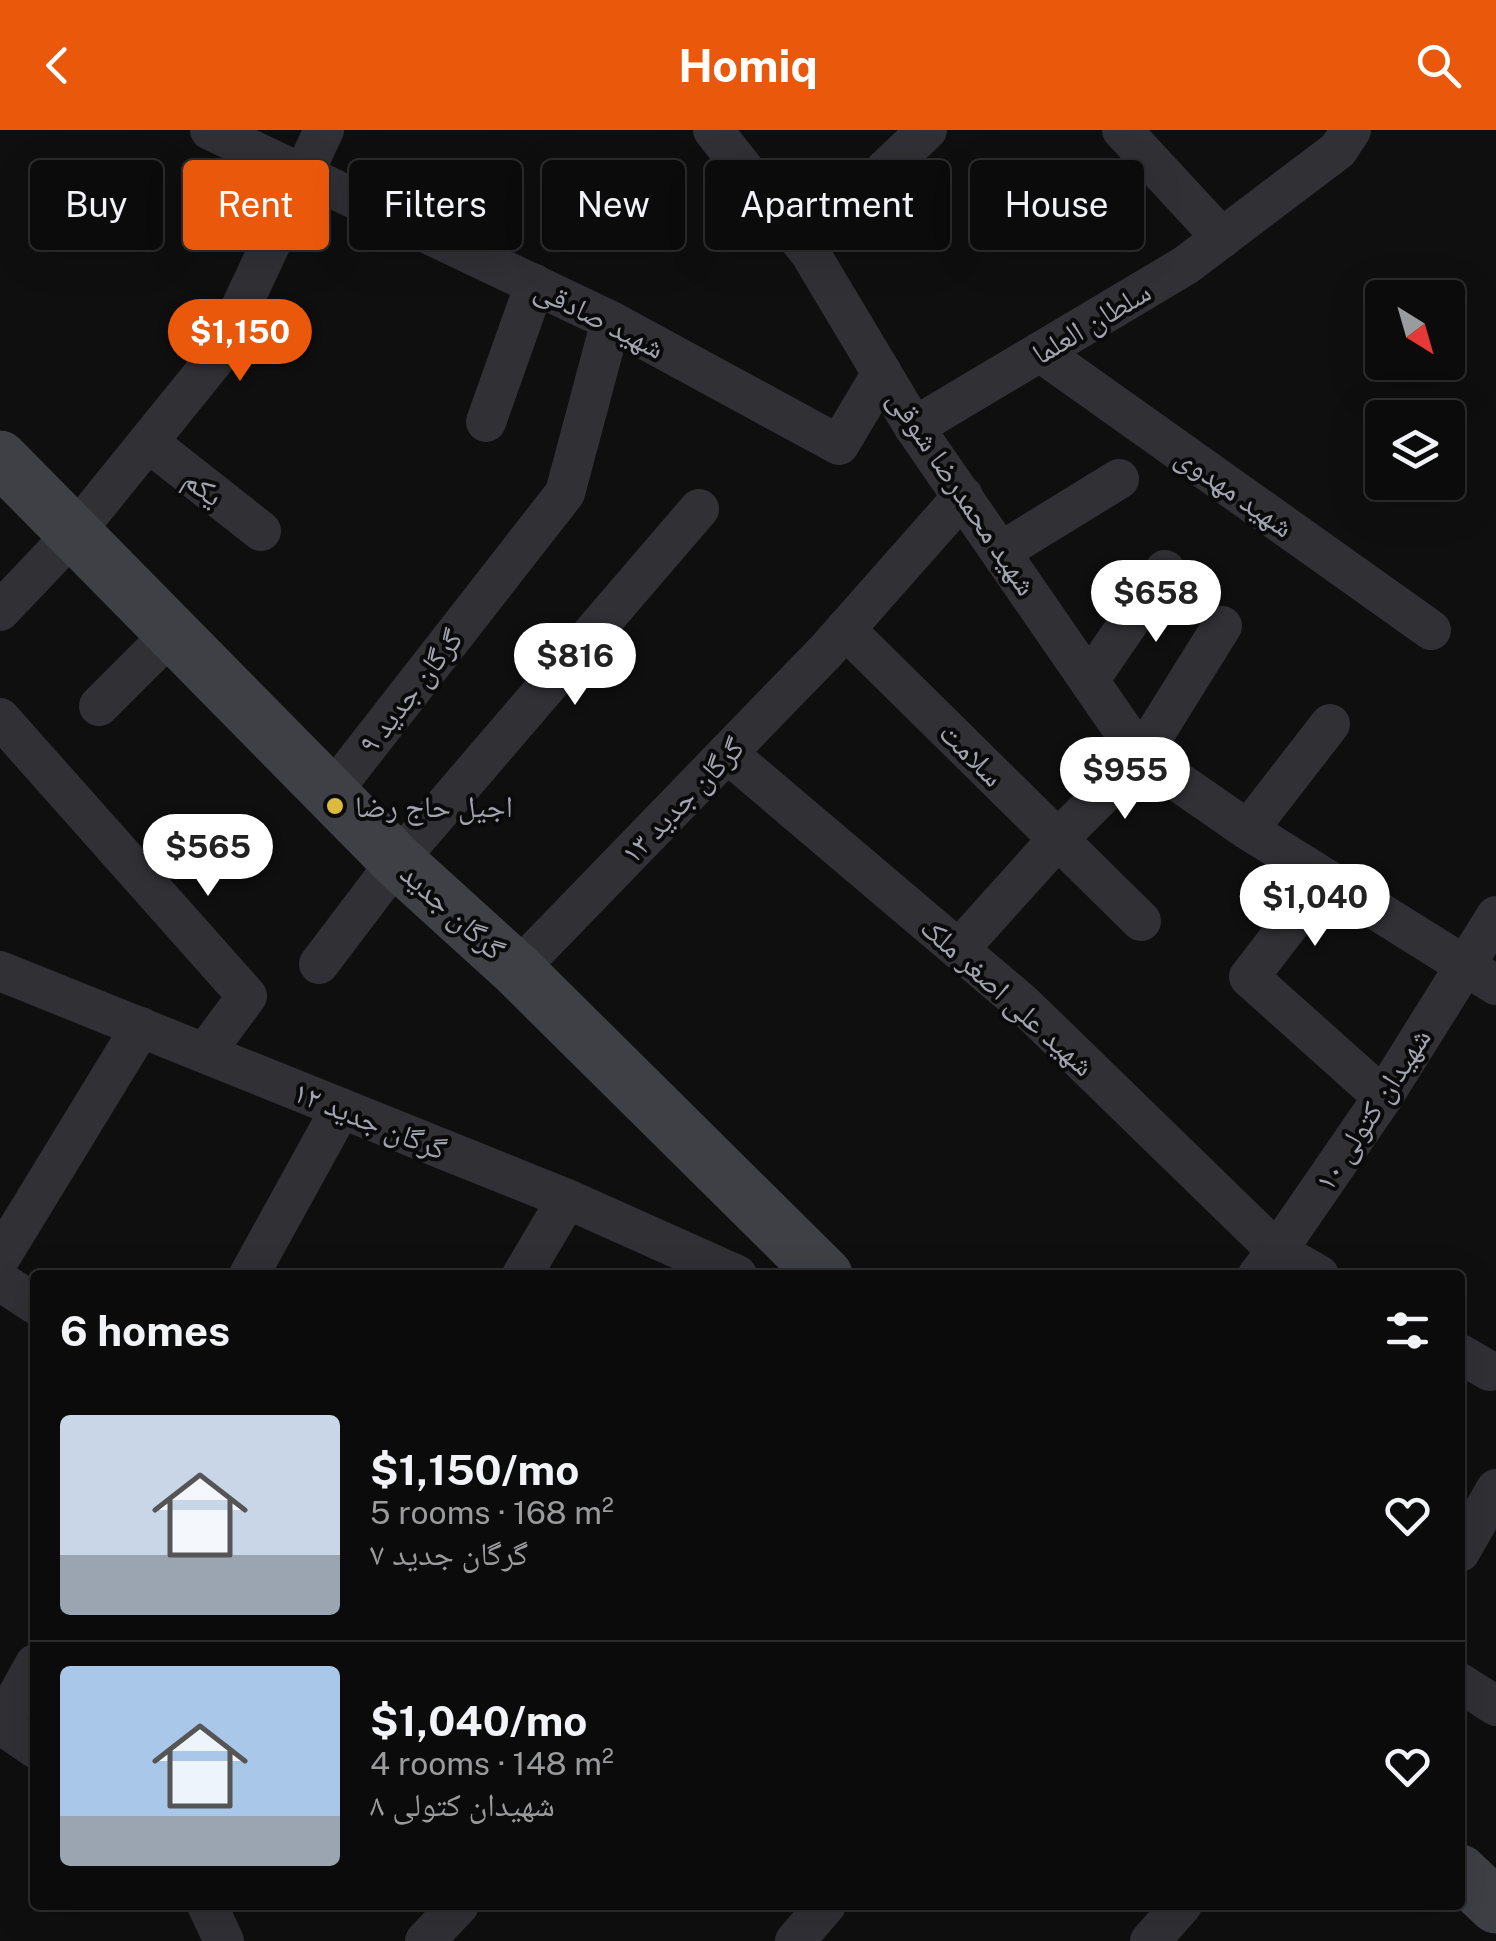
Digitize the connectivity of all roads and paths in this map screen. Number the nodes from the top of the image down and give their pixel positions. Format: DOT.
graph roads {
  1 [pos="210,130"];
  2 [pos="324,130"];
  3 [pos="713,130"];
  4 [pos="926,130"];
  5 [pos="1122,130"];
  6 [pos="1351,130"];
  7 [pos="273,160"];
  8 [pos="310,160"];
  9 [pos="895,160"];
  10 [pos="329,186"];
  11 [pos="1222,238"];
  12 [pos="268,250"];
  13 [pos="535,284"];
  14 [pos="611,321"];
  15 [pos="1040,352"];
  16 [pos="882,373"];
  17 [pos="486,422"];
  18 [pos="914,427"];
  19 [pos="148,442"];
  20 [pos="0,458"];
  21 [pos="1119,479"];
  22 [pos="963,496"];
  23 [pos="699,509"];
  24 [pos="261,531"];
  25 [pos="75,532"];
  26 [pos="1002,552"];
  27 [pos="1165,570"];
  28 [pos="0,611"];
  29 [pos="1222,626"];
  30 [pos="846,629"];
  31 [pos="1431,630"];
  32 [pos="173,632"];
  33 [pos="1090,679"];
  34 [pos="99,706"];
  35 [pos="0,718"];
  36 [pos="1330,724"];
  37 [pos="727,753"];
  38 [pos="1142,756"];
  39 [pos="330,792"];
  40 [pos="1248,830"];
  41 [pos="1058,839"];
  42 [pos="397,861"];
  43 [pos="1325,878"];
  44 [pos="1496,916"];
  45 [pos="1141,920"];
  46 [pos="958,949"];
  47 [pos="320,964"];
  48 [pos="517,970"];
  49 [pos="0,971"];
  50 [pos="1480,975"];
  51 [pos="141,1028"];
  52 [pos="205,1053"];
  53 [pos="1383,1097"];
  54 [pos="341,1108"];
  55 [pos="567,1199"];
  56 [pos="0,1258"];
  57 [pos="1268,1263"];
  58 [pos="252,1270"];
  59 [pos="525,1270"];
  60 [pos="721,1270"];
  61 [pos="820,1270"];
  62 [pos="1298,1270"];
  63 [pos="0,1281"];
  64 [pos="30,1301"];
  65 [pos="1496,1489"];
  66 [pos="1465,1543"];
  67 [pos="30,1673"];
  68 [pos="1465,1686"];
  69 [pos="1496,1706"];
  70 [pos="1,1725"];
  71 [pos="30,1745"];
  72 [pos="1465,1877"];
  73 [pos="1496,1906"];
  74 [pos="209,1910"];
  75 [pos="453,1910"];
  76 [pos="822,1910"];
  77 [pos="1178,1910"];
  78 [pos="224,1941"];
  79 [pos="425,1941"];
  80 [pos="795,1941"];
  81 [pos="1150,1941"];
  1 -- 7 [label="street, شهید صادقی"];
  2 -- 8 [label="street"];
  3 -- 16 [label="street, شهید محمدرضا شوقی"];
  4 -- 9 [label="street"];
  5 -- 11 [label="street"];
  6 -- 11 [label="street, سلطان العلما"];
  10 -- 13 [label="street, شهید صادقی"];
  11 -- 15 [label="street, سلطان العلما"];
  12 -- 19 [label="street"];
  13 -- 14 [label="street, شهید صادقی"];
  13 -- 17 [label="street"];
  14 -- 16 [label="street, شهید صادقی"];
  14 -- 39 [label="street, گرگان جدید ۹"];
  15 -- 18 [label="street, سلطان العلما"];
  15 -- 31 [label="street, شهید مهدوی"];
  16 -- 18 [label="street, شهید محمدرضا شوقی"];
  18 -- 22 [label="street, شهید محمدرضا شوقی"];
  19 -- 24 [label="street, یکم"];
  19 -- 25 [label="street"];
  20 -- 25 [label="main road, گرگان جدید"];
  21 -- 26 [label="street"];
  22 -- 26 [label="street, شهید محمدرضا شوقی"];
  22 -- 30 [label="street, گرگان جدید ۱۳"];
  23 -- 42 [label="street"];
  25 -- 28 [label="street"];
  25 -- 32 [label="main road, گرگان جدید"];
  26 -- 33 [label="street, شهید محمدرضا شوقی"];
  27 -- 33 [label="street"];
  29 -- 38 [label="street"];
  30 -- 37 [label="street, گرگان جدید ۱۳"];
  30 -- 41 [label="street, سلامت"];
  32 -- 34 [label="street"];
  32 -- 39 [label="main road, گرگان جدید"];
  33 -- 38 [label="street, شهید محمدرضا شوقی"];
  35 -- 52 [label="street"];
  36 -- 40 [label="street"];
  37 -- 46 [label="street, شهید علی اصغر ملک"];
  37 -- 48 [label="street, گرگان جدید ۱۳"];
  38 -- 40 [label="street, شهید محمدرضا شوقی"];
  38 -- 41 [label="street"];
  39 -- 42 [label="main road, گرگان جدید"];
  40 -- 43 [label="street, شهید محمدرضا شوقی"];
  41 -- 45 [label="street, سلامت"];
  41 -- 46 [label="street"];
  42 -- 47 [label="street"];
  42 -- 48 [label="main road, گرگان جدید"];
  43 -- 50 [label="street, شهید محمدرضا شوقی"];
  43 -- 53 [label="street"];
  44 -- 50 [label="street, ۱۰ شهیدان کتولی"];
  46 -- 57 [label="street, شهید علی اصغر ملک"];
  48 -- 61 [label="main road, گرگان جدید"];
  49 -- 51 [label="street, گرگان جدید ۱۲"];
  50 -- 53 [label="street, ۱۰ شهیدان کتولی"];
  51 -- 52 [label="street, گرگان جدید ۱۲"];
  51 -- 56 [label="street"];
  52 -- 54 [label="street, گرگان جدید ۱۲"];
  53 -- 57 [label="street, ۱۰ شهیدان کتولی"];
  54 -- 55 [label="street, گرگان جدید ۱۲"];
  54 -- 58 [label="street"];
  55 -- 59 [label="street"];
  55 -- 60 [label="street, گرگان جدید ۱۲"];
  57 -- 62 [label="street, شهید علی اصغر ملک"];
  63 -- 64 [label="street"];
  65 -- 66 [label="street"];
  67 -- 70 [label="street"];
  68 -- 69 [label="street"];
  70 -- 71 [label="street"];
  72 -- 73 [label="main road"];
  74 -- 78 [label="street"];
  75 -- 79 [label="street"];
  76 -- 80 [label="street"];
  77 -- 81 [label="street"];
}
